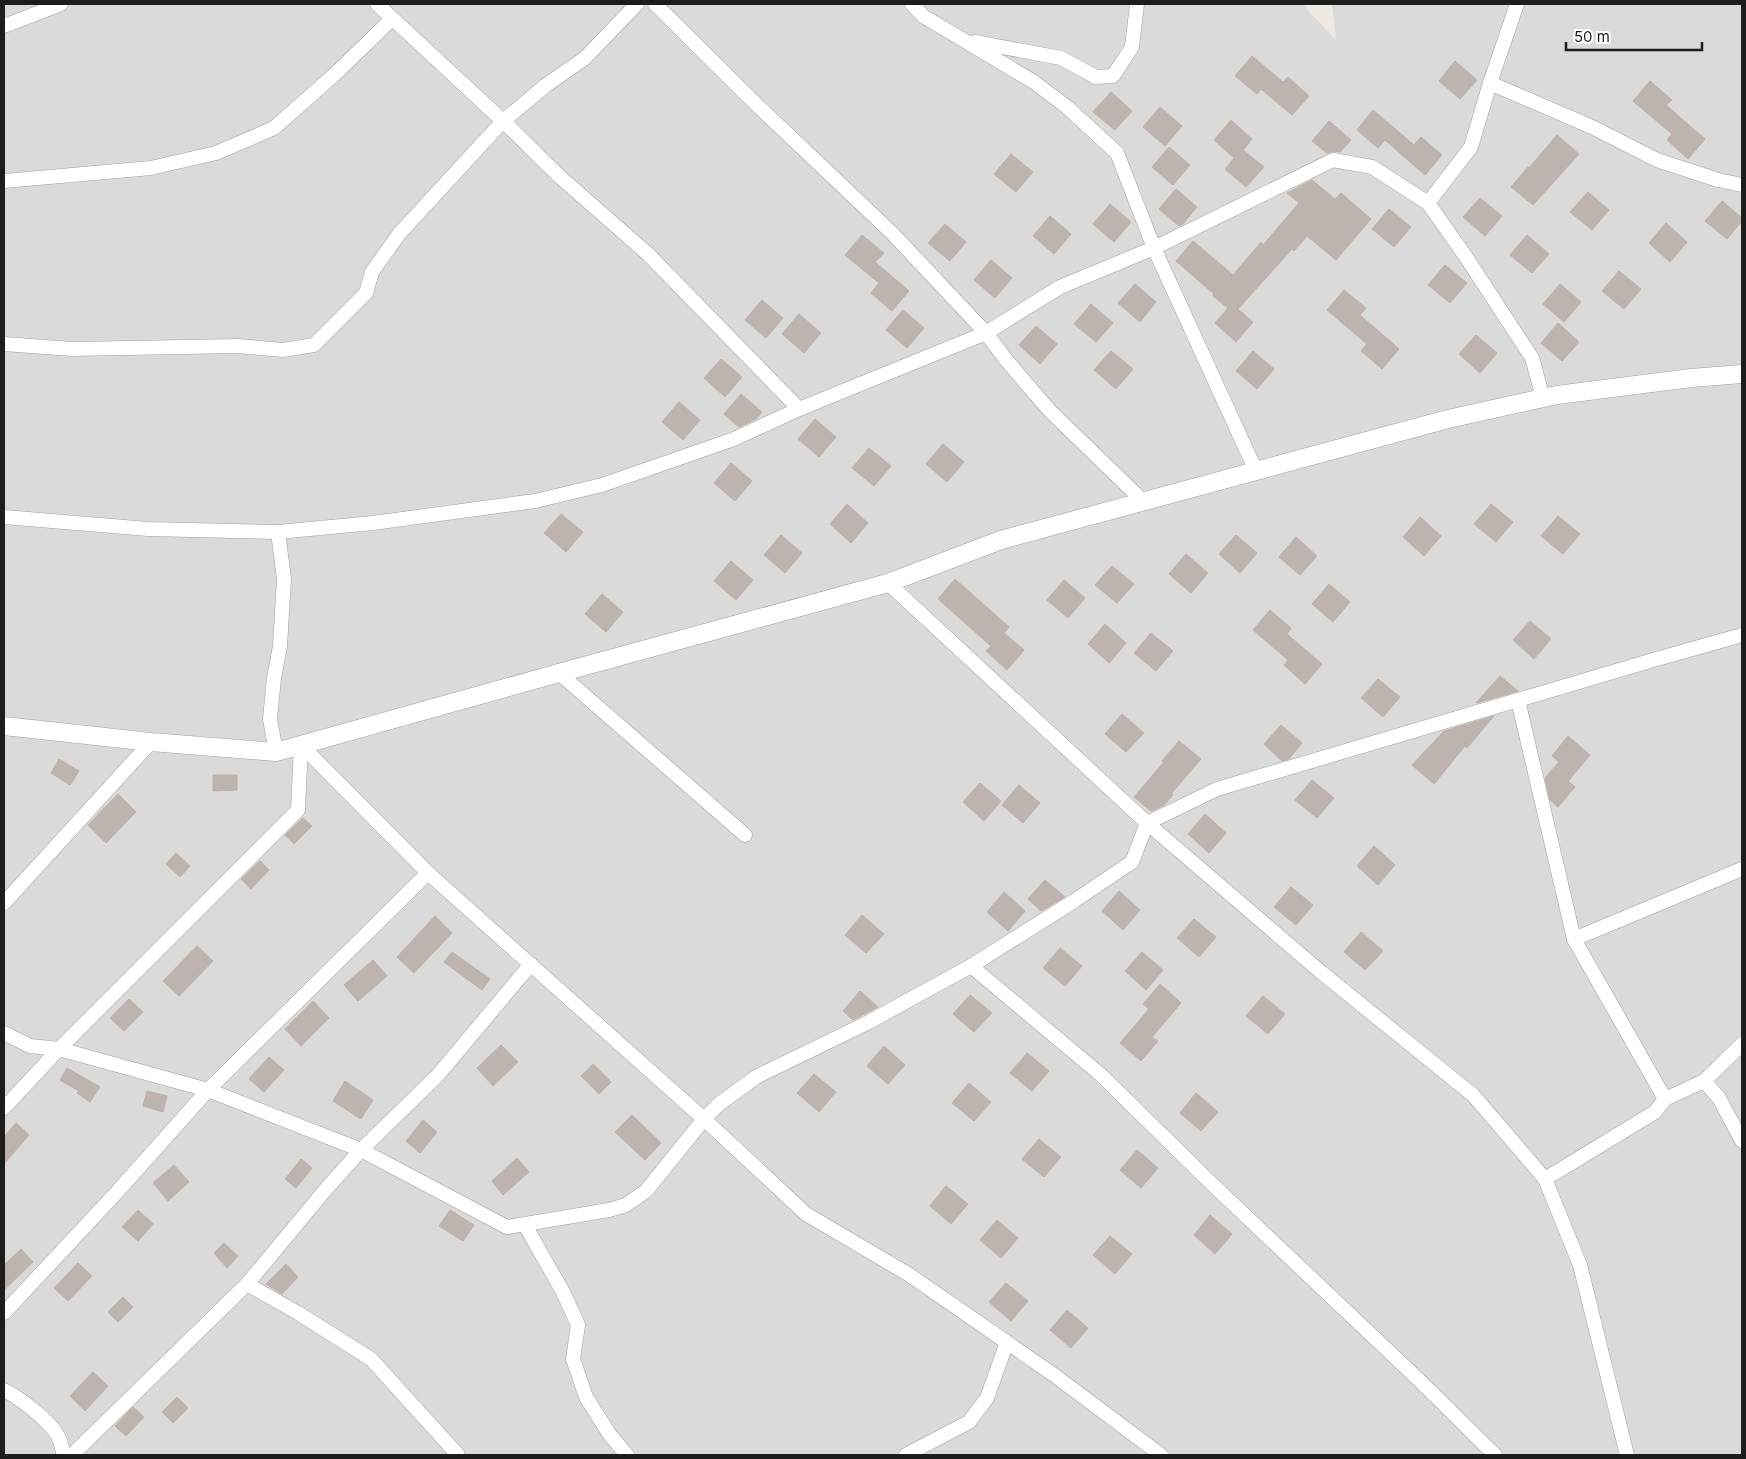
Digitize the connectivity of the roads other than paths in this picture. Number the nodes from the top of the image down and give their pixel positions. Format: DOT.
graph roads {
  1 [pos="61,4"];
  2 [pos="377,4"];
  3 [pos="637,4"];
  4 [pos="656,4"];
  5 [pos="912,4"];
  6 [pos="1137,4"];
  7 [pos="1517,4"];
  8 [pos="392,19"];
  9 [pos="4,26"];
  10 [pos="965,40"];
  11 [pos="1490,84"];
  12 [pos="503,121"];
  13 [pos="4,181"];
  14 [pos="1742,185"];
  15 [pos="1428,203"];
  16 [pos="1154,248"];
  17 [pos="986,333"];
  18 [pos="4,344"];
  19 [pos="1742,374"];
  20 [pos="1543,398"];
  21 [pos="799,409"];
  22 [pos="1256,471"];
  23 [pos="1143,502"];
  24 [pos="4,517"];
  25 [pos="278,532"];
  26 [pos="888,583"];
  27 [pos="1742,635"];
  28 [pos="559,673"];
  29 [pos="1518,700"];
  30 [pos="4,726"];
  31 [pos="151,742"];
  32 [pos="301,745"];
  33 [pos="276,752"];
  34 [pos="1147,823"];
  35 [pos="745,835"];
  36 [pos="1742,869"];
  37 [pos="428,873"];
  38 [pos="4,903"];
  39 [pos="1574,939"];
  40 [pos="531,964"];
  41 [pos="971,966"];
  42 [pos="4,1033"];
  43 [pos="1742,1044"];
  44 [pos="59,1049"];
  45 [pos="1704,1081"];
  46 [pos="208,1090"];
  47 [pos="1665,1099"];
  48 [pos="4,1108"];
  49 [pos="704,1119"];
  50 [pos="1742,1141"];
  51 [pos="361,1150"];
  52 [pos="1544,1179"];
  53 [pos="525,1225"];
  54 [pos="247,1284"];
  55 [pos="4,1313"];
  56 [pos="1007,1342"];
  57 [pos="4,1390"];
  58 [pos="64,1455"];
  59 [pos="72,1455"];
  60 [pos="458,1455"];
  61 [pos="627,1455"];
  62 [pos="906,1455"];
  63 [pos="1161,1455"];
  64 [pos="1495,1455"];
  65 [pos="1627,1455"];
  1 -- 9 [label="street"];
  2 -- 8 [label="street"];
  3 -- 12 [label="street"];
  4 -- 17 [label="street"];
  5 -- 10 [label="street"];
  6 -- 10 [label="street"];
  7 -- 11 [label="street"];
  8 -- 12 [label="street"];
  8 -- 13 [label="street"];
  10 -- 16 [label="street"];
  11 -- 14 [label="street"];
  11 -- 15 [label="street"];
  12 -- 18 [label="street"];
  12 -- 21 [label="street"];
  15 -- 16 [label="street"];
  15 -- 20 [label="street"];
  16 -- 17 [label="street"];
  16 -- 22 [label="street"];
  17 -- 21 [label="street"];
  17 -- 23 [label="street"];
  19 -- 20 [label="street"];
  20 -- 22 [label="street"];
  21 -- 25 [label="street"];
  22 -- 23 [label="street"];
  23 -- 26 [label="street"];
  24 -- 25 [label="street"];
  25 -- 33 [label="street"];
  26 -- 28 [label="street"];
  26 -- 34 [label="street"];
  27 -- 29 [label="street"];
  28 -- 32 [label="street"];
  28 -- 35 [label="street"];
  29 -- 34 [label="street"];
  29 -- 39 [label="street"];
  30 -- 31 [label="street"];
  31 -- 33 [label="street"];
  31 -- 38 [label="street"];
  32 -- 33 [label="street"];
  32 -- 37 [label="street"];
  32 -- 44 [label="street"];
  34 -- 41 [label="street"];
  34 -- 52 [label="street"];
  36 -- 39 [label="street"];
  37 -- 40 [label="street"];
  37 -- 46 [label="street"];
  39 -- 47 [label="street"];
  40 -- 49 [label="street"];
  40 -- 51 [label="street"];
  41 -- 49 [label="street"];
  41 -- 64 [label="street"];
  42 -- 44 [label="street"];
  43 -- 45 [label="street"];
  44 -- 46 [label="street"];
  44 -- 48 [label="street"];
  45 -- 47 [label="street"];
  45 -- 50 [label="street"];
  46 -- 51 [label="street"];
  46 -- 55 [label="street"];
  47 -- 52 [label="street"];
  49 -- 53 [label="street"];
  49 -- 56 [label="street"];
  51 -- 53 [label="street"];
  51 -- 54 [label="street"];
  52 -- 65 [label="street"];
  53 -- 61 [label="street"];
  54 -- 59 [label="street"];
  54 -- 60 [label="street"];
  56 -- 62 [label="street"];
  56 -- 63 [label="street"];
  57 -- 58 [label="street"];
}
